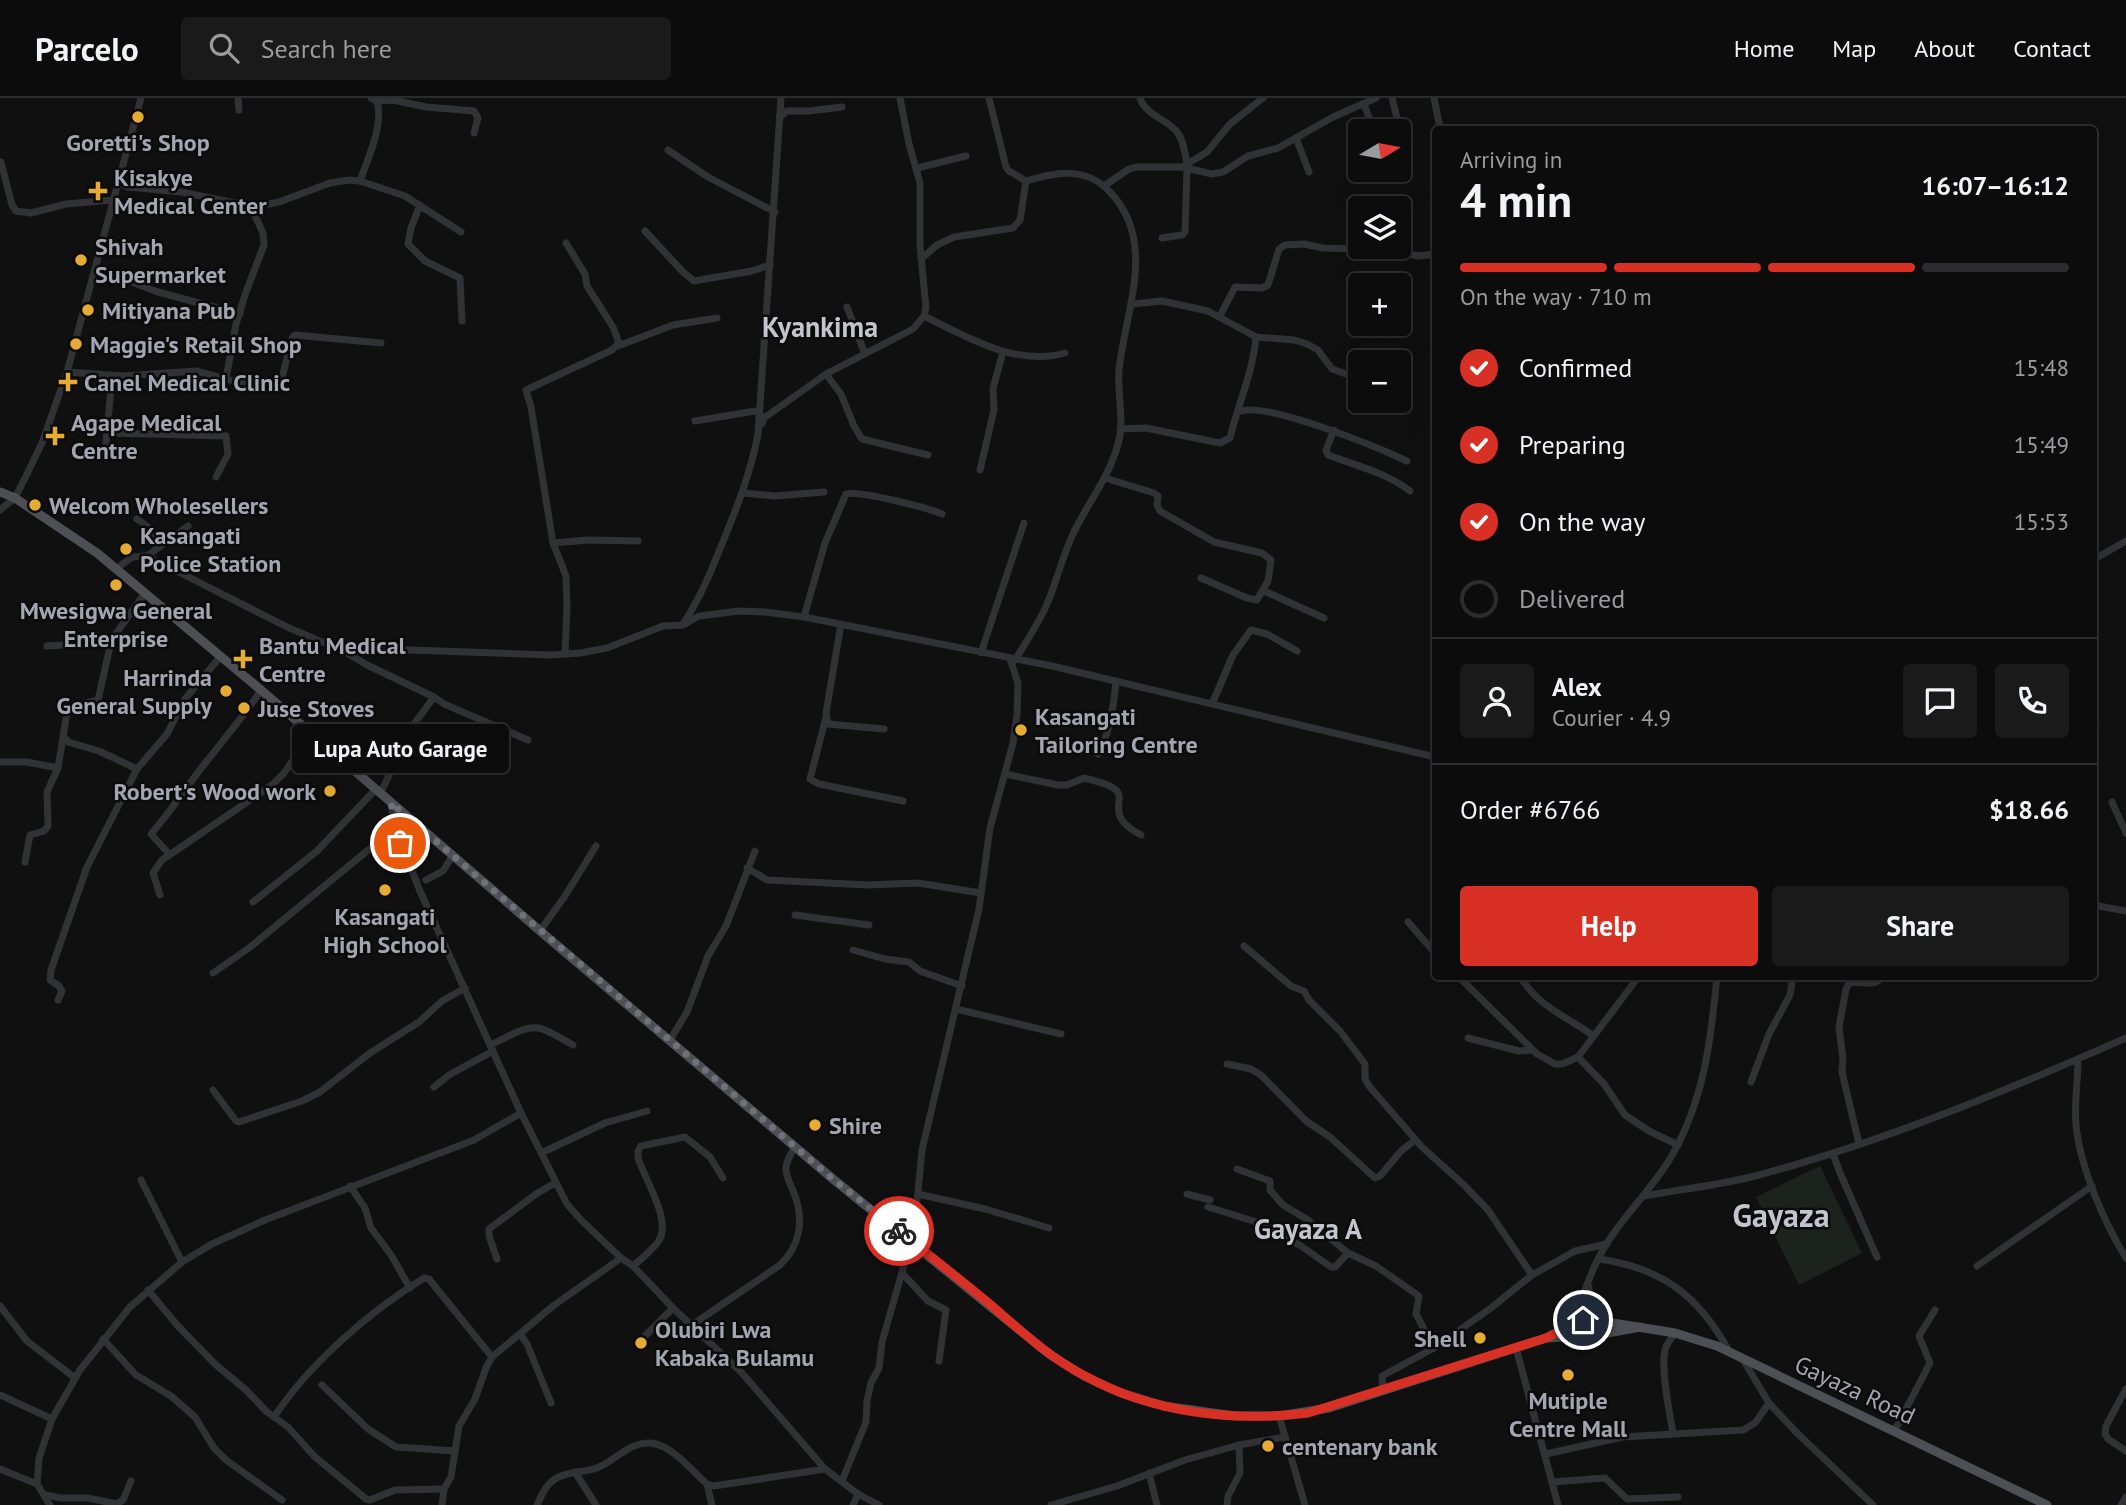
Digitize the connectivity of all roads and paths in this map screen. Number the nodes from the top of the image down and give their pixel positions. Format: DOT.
graph roads {
  1 [pos="141,98"];
  2 [pos="238,98"];
  3 [pos="781,98"];
  4 [pos="900,98"];
  5 [pos="989,98"];
  6 [pos="1140,98"];
  7 [pos="1376,98"];
  8 [pos="1392,98"];
  9 [pos="1434,98"];
  10 [pos="374,99"];
  11 [pos="1258,99"];
  12 [pos="1364,104"];
  13 [pos="842,107"];
  14 [pos="239,110"];
  15 [pos="780,117"];
  16 [pos="1370,119"];
  17 [pos="1397,119"];
  18 [pos="1439,123"];
  19 [pos="474,134"];
  20 [pos="1296,138"];
  21 [pos="668,150"];
  22 [pos="966,156"];
  23 [pos="1,162"];
  24 [pos="1185,166"];
  25 [pos="917,168"];
  26 [pos="1310,172"];
  27 [pos="1026,180"];
  28 [pos="360,181"];
  29 [pos="118,183"];
  30 [pos="1104,186"];
  31 [pos="113,200"];
  32 [pos="420,205"];
  33 [pos="251,207"];
  34 [pos="775,212"];
  35 [pos="645,231"];
  36 [pos="461,232"];
  37 [pos="1162,238"];
  38 [pos="566,243"];
  39 [pos="1432,254"];
  40 [pos="921,259"];
  41 [pos="770,265"];
  42 [pos="121,278"];
  43 [pos="1133,303"];
  44 [pos="846,307"];
  45 [pos="240,314"];
  46 [pos="924,316"];
  47 [pos="1220,316"];
  48 [pos="717,318"];
  49 [pos="462,321"];
  50 [pos="1256,337"];
  51 [pos="381,343"];
  52 [pos="618,346"];
  53 [pos="1003,352"];
  54 [pos="1065,353"];
  55 [pos="865,354"];
  56 [pos="67,372"];
  57 [pos="826,374"];
  58 [pos="1348,375"];
  59 [pos="112,376"];
  60 [pos="226,379"];
  61 [pos="1238,412"];
  62 [pos="762,416"];
  63 [pos="695,421"];
  64 [pos="1120,429"];
  65 [pos="1334,430"];
  66 [pos="108,433"];
  67 [pos="106,444"];
  68 [pos="928,456"];
  69 [pos="1407,461"];
  70 [pos="980,470"];
  71 [pos="216,477"];
  72 [pos="1105,478"];
  73 [pos="1410,491"];
  74 [pos="0,492"];
  75 [pos="824,492"];
  76 [pos="742,493"];
  77 [pos="15,498"];
  78 [pos="0,510"];
  79 [pos="942,514"];
  80 [pos="136,519"];
  81 [pos="1024,523"];
  82 [pos="188,526"];
  83 [pos="638,541"];
  84 [pos="2126,541"];
  85 [pos="553,543"];
  86 [pos="158,548"];
  87 [pos="147,556"];
  88 [pos="2097,559"];
  89 [pos="116,569"];
  90 [pos="1201,578"];
  91 [pos="1264,591"];
  92 [pos="145,593"];
  93 [pos="804,617"];
  94 [pos="1324,618"];
  95 [pos="841,624"];
  96 [pos="682,625"];
  97 [pos="322,642"];
  98 [pos="47,646"];
  99 [pos="111,646"];
  100 [pos="1297,651"];
  101 [pos="981,653"];
  102 [pos="565,654"];
  103 [pos="220,657"];
  104 [pos="1013,660"];
  105 [pos="1116,681"];
  106 [pos="261,690"];
  107 [pos="434,697"];
  108 [pos="1212,704"];
  109 [pos="826,717"];
  110 [pos="884,729"];
  111 [pos="311,734"];
  112 [pos="64,737"];
  113 [pos="528,740"];
  114 [pos="1098,754"];
  115 [pos="1432,756"];
  116 [pos="0,762"];
  117 [pos="58,768"];
  118 [pos="137,769"];
  119 [pos="1005,774"];
  120 [pos="379,790"];
  121 [pos="903,801"];
  122 [pos="2112,802"];
  123 [pos="391,803"];
  124 [pos="395,828"];
  125 [pos="2126,833"];
  126 [pos="1141,835"];
  127 [pos="596,846"];
  128 [pos="755,851"];
  129 [pos="169,854"];
  130 [pos="453,855"];
  131 [pos="25,862"];
  132 [pos="747,868"];
  133 [pos="426,880"];
  134 [pos="981,893"];
  135 [pos="160,895"];
  136 [pos="253,902"];
  137 [pos="2097,906"];
  138 [pos="2126,911"];
  139 [pos="795,915"];
  140 [pos="1408,922"];
  141 [pos="869,925"];
  142 [pos="540,931"];
  143 [pos="1244,946"];
  144 [pos="853,950"];
  145 [pos="1432,950"];
  146 [pos="213,973"];
  147 [pos="1462,980"];
  148 [pos="1522,980"];
  149 [pos="1636,980"];
  150 [pos="1715,980"];
  151 [pos="1792,980"];
  152 [pos="1878,980"];
  153 [pos="962,986"];
  154 [pos="465,988"];
  155 [pos="58,1000"];
  156 [pos="956,1009"];
  157 [pos="1061,1034"];
  158 [pos="1592,1035"];
  159 [pos="1468,1038"];
  160 [pos="2126,1038"];
  161 [pos="670,1041"];
  162 [pos="573,1045"];
  163 [pos="492,1048"];
  164 [pos="1532,1050"];
  165 [pos="1577,1057"];
  166 [pos="2078,1059"];
  167 [pos="1227,1064"];
  168 [pos="1751,1082"];
  169 [pos="434,1087"];
  170 [pos="214,1090"];
  171 [pos="647,1111"];
  172 [pos="521,1113"];
  173 [pos="1415,1140"];
  174 [pos="1859,1144"];
  175 [pos="1678,1145"];
  176 [pos="795,1146"];
  177 [pos="541,1153"];
  178 [pos="1833,1154"];
  179 [pos="1237,1169"];
  180 [pos="723,1178"];
  181 [pos="141,1180"];
  182 [pos="555,1183"];
  183 [pos="350,1186"];
  184 [pos="2092,1186"];
  185 [pos="918,1194"];
  186 [pos="1187,1194"];
  187 [pos="1644,1196"];
  188 [pos="1049,1228"];
  189 [pos="902,1233"];
  190 [pos="911,1241"];
  191 [pos="1607,1244"];
  192 [pos="1348,1253"];
  193 [pos="1877,1257"];
  194 [pos="621,1258"];
  195 [pos="2126,1258"];
  196 [pos="496,1259"];
  197 [pos="1599,1259"];
  198 [pos="182,1262"];
  199 [pos="633,1266"];
  200 [pos="1977,1266"];
  201 [pos="902,1273"];
  202 [pos="1532,1275"];
  203 [pos="1590,1280"];
  204 [pos="410,1288"];
  205 [pos="148,1290"];
  206 [pos="0,1306"];
  207 [pos="673,1308"];
  208 [pos="1936,1310"];
  209 [pos="1594,1320"];
  210 [pos="1576,1323"];
  211 [pos="692,1325"];
  212 [pos="1640,1327"];
  213 [pos="1675,1333"];
  214 [pos="521,1335"];
  215 [pos="645,1336"];
  216 [pos="1589,1336"];
  217 [pos="1546,1338"];
  218 [pos="103,1339"];
  219 [pos="1434,1348"];
  220 [pos="1516,1348"];
  221 [pos="1729,1351"];
  222 [pos="492,1357"];
  223 [pos="1741,1357"];
  224 [pos="939,1361"];
  225 [pos="75,1378"];
  226 [pos="322,1385"];
  227 [pos="2126,1389"];
  228 [pos="1383,1391"];
  229 [pos="0,1395"];
  230 [pos="551,1402"];
  231 [pos="1769,1403"];
  232 [pos="274,1417"];
  233 [pos="52,1419"];
  234 [pos="1283,1419"];
  235 [pos="1895,1430"];
  236 [pos="1673,1433"];
  237 [pos="1285,1437"];
  238 [pos="1239,1446"];
  239 [pos="455,1451"];
  240 [pos="2126,1451"];
  241 [pos="1546,1454"];
  242 [pos="0,1469"];
  243 [pos="825,1469"];
  244 [pos="575,1472"];
  245 [pos="1149,1473"];
  246 [pos="131,1481"];
  247 [pos="842,1481"];
  248 [pos="1552,1482"];
  249 [pos="37,1484"];
  250 [pos="707,1484"];
  251 [pos="444,1489"];
  252 [pos="45,1494"];
  253 [pos="858,1494"];
  254 [pos="1678,1497"];
  255 [pos="2126,1497"];
  256 [pos="282,1500"];
  257 [pos="50,1505"];
  258 [pos="442,1505"];
  259 [pos="537,1505"];
  260 [pos="596,1505"];
  261 [pos="712,1505"];
  262 [pos="853,1505"];
  263 [pos="879,1505"];
  264 [pos="1051,1505"];
  265 [pos="1157,1505"];
  266 [pos="1227,1505"];
  267 [pos="1305,1505"];
  268 [pos="1558,1505"];
  269 [pos="1873,1505"];
  270 [pos="2047,1505"];
  271 [pos="2121,1505"];
  1 -- 29 [label="street"];
  2 -- 14 [label="street"];
  3 -- 15 [label="street"];
  4 -- 25 [label="street"];
  5 -- 27 [label="street"];
  6 -- 24 [label="street"];
  7 -- 12 [label="street"];
  8 -- 17 [label="street"];
  9 -- 18 [label="street"];
  10 -- 19 [label="street"];
  10 -- 28 [label="street"];
  11 -- 24 [label="street"];
  12 -- 16 [label="street"];
  12 -- 20 [label="street"];
  13 -- 15 [label="street"];
  15 -- 34 [label="street"];
  20 -- 24 [label="street"];
  20 -- 26 [label="street"];
  21 -- 34 [label="street"];
  22 -- 25 [label="street"];
  23 -- 31 [label="street"];
  24 -- 30 [label="street"];
  24 -- 37 [label="street"];
  25 -- 40 [label="street"];
  27 -- 30 [label="street"];
  27 -- 40 [label="street"];
  28 -- 32 [label="street"];
  28 -- 33 [label="street"];
  29 -- 31 [label="street"];
  29 -- 33 [label="street"];
  30 -- 43 [label="street"];
  31 -- 56 [label="street"];
  32 -- 36 [label="street"];
  32 -- 49 [label="street"];
  33 -- 45 [label="street"];
  34 -- 41 [label="street"];
  35 -- 41 [label="street"];
  38 -- 52 [label="street"];
  39 -- 47 [label="street"];
  40 -- 46 [label="street"];
  41 -- 62 [label="street"];
  42 -- 45 [label="street"];
  43 -- 47 [label="street"];
  43 -- 64 [label="street"];
  44 -- 55 [label="street"];
  45 -- 60 [label="street"];
  46 -- 53 [label="street"];
  46 -- 55 [label="street"];
  47 -- 50 [label="street"];
  48 -- 52 [label="street"];
  50 -- 58 [label="street"];
  50 -- 61 [label="street"];
  51 -- 60 [label="street"];
  52 -- 85 [label="street"];
  53 -- 54 [label="street"];
  53 -- 70 [label="street"];
  55 -- 57 [label="street"];
  56 -- 59 [label="street"];
  56 -- 77 [label="street"];
  57 -- 62 [label="street"];
  57 -- 68 [label="street"];
  59 -- 60 [label="street"];
  59 -- 66 [label="street"];
  61 -- 64 [label="street"];
  61 -- 65 [label="street"];
  62 -- 63 [label="street"];
  62 -- 76 [label="street"];
  64 -- 72 [label="street"];
  65 -- 69 [label="street"];
  65 -- 73 [label="street"];
  66 -- 67 [label="street"];
  66 -- 71 [label="street"];
  72 -- 91 [label="street"];
  72 -- 104 [label="street"];
  74 -- 77 [label="main road, Gayaza Road"];
  75 -- 76 [label="street"];
  76 -- 96 [label="street"];
  77 -- 78 [label="street"];
  77 -- 89 [label="main road, Gayaza Road"];
  79 -- 93 [label="street"];
  80 -- 86 [label="street"];
  81 -- 101 [label="street"];
  82 -- 86 [label="street"];
  83 -- 85 [label="street"];
  84 -- 88 [label="street"];
  85 -- 102 [label="street"];
  86 -- 87 [label="street"];
  87 -- 89 [label="street"];
  87 -- 97 [label="street"];
  89 -- 92 [label="main road, Gayaza Road"];
  90 -- 91 [label="street"];
  91 -- 94 [label="street"];
  92 -- 99 [label="street"];
  92 -- 103 [label="main road, Gayaza Road"];
  93 -- 95 [label="street"];
  93 -- 96 [label="street"];
  95 -- 101 [label="street"];
  95 -- 109 [label="street"];
  96 -- 102 [label="street"];
  97 -- 102 [label="street"];
  97 -- 107 [label="street"];
  98 -- 99 [label="street"];
  99 -- 112 [label="street"];
  100 -- 108 [label="street"];
  101 -- 104 [label="street"];
  103 -- 106 [label="main road, Gayaza Road"];
  103 -- 118 [label="street"];
  104 -- 105 [label="street"];
  104 -- 119 [label="street"];
  105 -- 108 [label="street"];
  105 -- 114 [label="street"];
  106 -- 111 [label="main road, Gayaza Road"];
  106 -- 129 [label="street"];
  107 -- 113 [label="street"];
  107 -- 120 [label="street"];
  108 -- 115 [label="street"];
  109 -- 110 [label="street"];
  109 -- 121 [label="street"];
  111 -- 120 [label="main road, Gayaza Road"];
  111 -- 129 [label="street"];
  112 -- 117 [label="street"];
  112 -- 118 [label="street"];
  116 -- 117 [label="street"];
  117 -- 131 [label="street"];
  118 -- 155 [label="street"];
  119 -- 126 [label="street"];
  119 -- 134 [label="street"];
  120 -- 123 [label="main road, Gayaza Road"];
  120 -- 136 [label="street"];
  122 -- 125 [label="street"];
  123 -- 124 [label="street"];
  123 -- 130 [label="main road, Gayaza Road"];
  124 -- 146 [label="street"];
  124 -- 154 [label="street"];
  127 -- 142 [label="street"];
  128 -- 132 [label="street"];
  129 -- 135 [label="street"];
  130 -- 133 [label="street"];
  130 -- 142 [label="main road, Gayaza Road"];
  132 -- 134 [label="street"];
  132 -- 161 [label="street"];
  134 -- 153 [label="street"];
  137 -- 138 [label="street"];
  139 -- 141 [label="street"];
  140 -- 145 [label="street"];
  142 -- 161 [label="main road, Gayaza Road"];
  143 -- 173 [label="street"];
  144 -- 153 [label="street"];
  147 -- 164 [label="street"];
  148 -- 158 [label="street"];
  149 -- 158 [label="street"];
  150 -- 175 [label="street"];
  151 -- 168 [label="street"];
  152 -- 174 [label="street"];
  153 -- 156 [label="street"];
  154 -- 163 [label="street"];
  154 -- 170 [label="street"];
  156 -- 157 [label="street"];
  156 -- 185 [label="street"];
  158 -- 165 [label="street"];
  159 -- 164 [label="street"];
  160 -- 166 [label="street"];
  161 -- 176 [label="main road, Gayaza Road"];
  162 -- 163 [label="street"];
  163 -- 169 [label="street"];
  163 -- 172 [label="street"];
  164 -- 165 [label="street"];
  165 -- 175 [label="street"];
  166 -- 174 [label="street"];
  166 -- 184 [label="street"];
  167 -- 173 [label="street"];
  171 -- 177 [label="street"];
  172 -- 177 [label="street"];
  172 -- 183 [label="street"];
  173 -- 202 [label="street"];
  174 -- 178 [label="street"];
  175 -- 187 [label="street"];
  176 -- 189 [label="main road, Gayaza Road"];
  176 -- 211 [label="street"];
  177 -- 182 [label="street"];
  178 -- 187 [label="street"];
  178 -- 193 [label="street"];
  179 -- 192 [label="street"];
  180 -- 199 [label="street"];
  181 -- 198 [label="street"];
  182 -- 194 [label="street"];
  182 -- 196 [label="street"];
  183 -- 198 [label="street"];
  183 -- 204 [label="street"];
  184 -- 195 [label="street"];
  184 -- 200 [label="street"];
  185 -- 188 [label="street"];
  185 -- 189 [label="street"];
  186 -- 192 [label="street"];
  187 -- 191 [label="street"];
  189 -- 190 [label="main road, Gayaza Road"];
  190 -- 201 [label="street"];
  190 -- 234 [label="main road, Gayaza Road"];
  191 -- 197 [label="street"];
  191 -- 202 [label="street"];
  192 -- 219 [label="street"];
  194 -- 199 [label="street"];
  194 -- 214 [label="street"];
  197 -- 203 [label="street"];
  197 -- 221 [label="street"];
  198 -- 205 [label="street"];
  199 -- 207 [label="street"];
  201 -- 224 [label="street"];
  201 -- 247 [label="street"];
  202 -- 219 [label="street"];
  203 -- 209 [label="street"];
  203 -- 210 [label="street"];
  204 -- 222 [label="street"];
  204 -- 232 [label="street"];
  205 -- 218 [label="street"];
  205 -- 232 [label="street"];
  206 -- 225 [label="street"];
  207 -- 211 [label="street"];
  207 -- 215 [label="street"];
  208 -- 235 [label="street"];
  209 -- 210 [label="main road, Gayaza Road"];
  209 -- 212 [label="main road, Gayaza Road"];
  209 -- 216 [label="street"];
  210 -- 216 [label="street"];
  210 -- 217 [label="main road, Gayaza Road"];
  211 -- 243 [label="street"];
  212 -- 213 [label="main road, Gayaza Road"];
  212 -- 216 [label="main road, Gayaza Road"];
  213 -- 221 [label="main road, Gayaza Road"];
  213 -- 236 [label="street"];
  214 -- 222 [label="street"];
  214 -- 230 [label="street"];
  216 -- 217 [label="main road, Gayaza Road"];
  217 -- 220 [label="main road, Gayaza Road"];
  218 -- 225 [label="street"];
  218 -- 256 [label="street"];
  219 -- 228 [label="street"];
  220 -- 228 [label="main road, Gayaza Road"];
  220 -- 241 [label="street"];
  221 -- 223 [label="main road, Gayaza Road"];
  222 -- 239 [label="street"];
  223 -- 231 [label="street"];
  223 -- 235 [label="main road, Gayaza Road"];
  225 -- 233 [label="street"];
  226 -- 239 [label="street"];
  227 -- 240 [label="street"];
  228 -- 234 [label="main road, Gayaza Road"];
  229 -- 233 [label="street"];
  231 -- 236 [label="street"];
  231 -- 269 [label="street"];
  232 -- 251 [label="street"];
  233 -- 249 [label="street"];
  234 -- 237 [label="street"];
  235 -- 270 [label="main road, Gayaza Road"];
  236 -- 241 [label="street"];
  237 -- 238 [label="street"];
  237 -- 267 [label="street"];
  238 -- 245 [label="street"];
  238 -- 266 [label="street"];
  239 -- 251 [label="street"];
  241 -- 248 [label="street"];
  242 -- 249 [label="street"];
  243 -- 247 [label="street"];
  243 -- 250 [label="street"];
  244 -- 250 [label="street"];
  244 -- 259 [label="street"];
  244 -- 260 [label="street"];
  245 -- 264 [label="street"];
  245 -- 265 [label="street"];
  246 -- 252 [label="street"];
  247 -- 253 [label="street"];
  248 -- 254 [label="street"];
  248 -- 268 [label="street"];
  249 -- 252 [label="street"];
  250 -- 261 [label="street"];
  251 -- 258 [label="street"];
  252 -- 257 [label="street"];
  253 -- 262 [label="street"];
  253 -- 263 [label="street"];
  255 -- 271 [label="street"];
}
